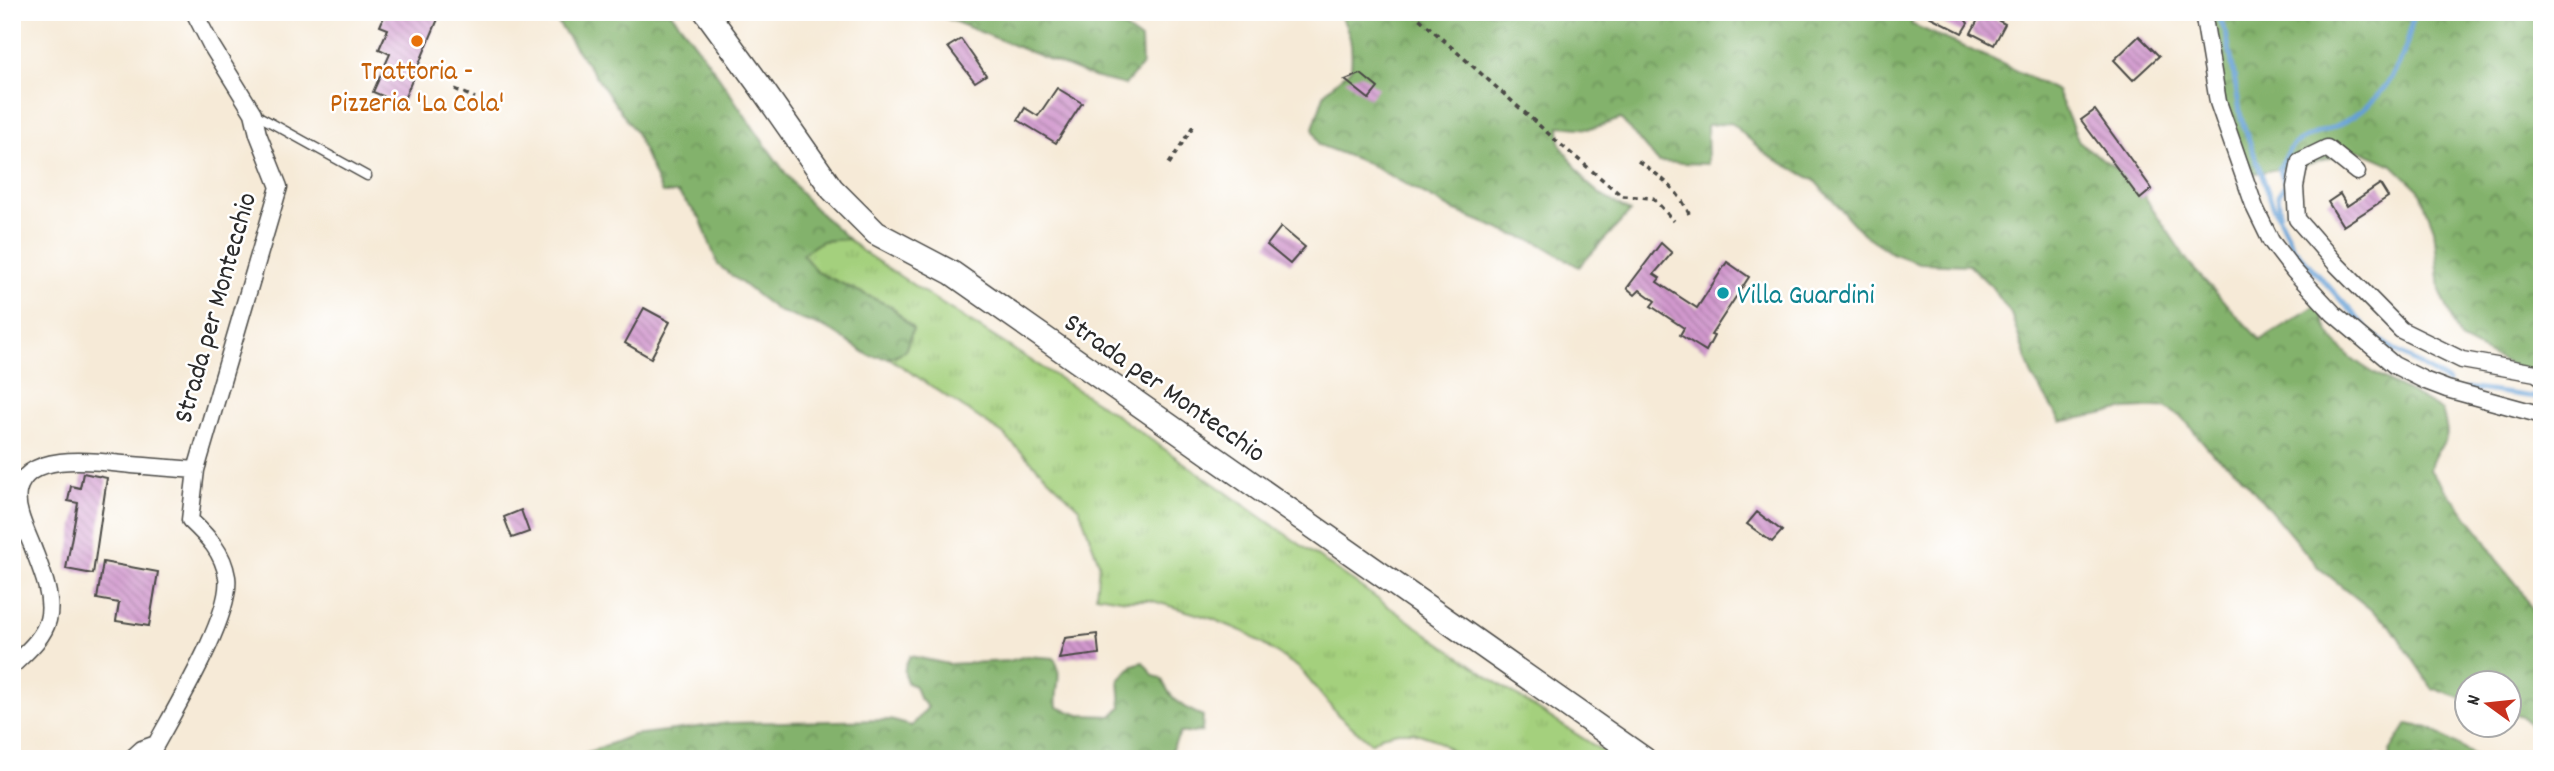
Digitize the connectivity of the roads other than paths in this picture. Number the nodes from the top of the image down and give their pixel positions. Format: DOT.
graph roads {
  1 [pos="194,12"];
  2 [pos="706,12"];
  3 [pos="2201,12"];
  4 [pos="253,113"];
  5 [pos="2357,172"];
  6 [pos="367,176"];
  7 [pos="2542,377"];
  8 [pos="2542,415"];
  9 [pos="196,470"];
  10 [pos="12,666"];
  11 [pos="152,751"];
  12 [pos="131,759"];
  13 [pos="1644,759"];
  1 -- 4 [label="street, Strada per Montecchio"];
  2 -- 13 [label="street, Strada per Montecchio"];
  3 -- 8 [label="street"];
  4 -- 6 [label="lane"];
  4 -- 9 [label="street, Strada per Montecchio"];
  5 -- 7 [label="street"];
  9 -- 10 [label="street"];
  9 -- 11 [label="street, Strada per Montecchio"];
  11 -- 12 [label="street, Strada per Montecchio"];
}
